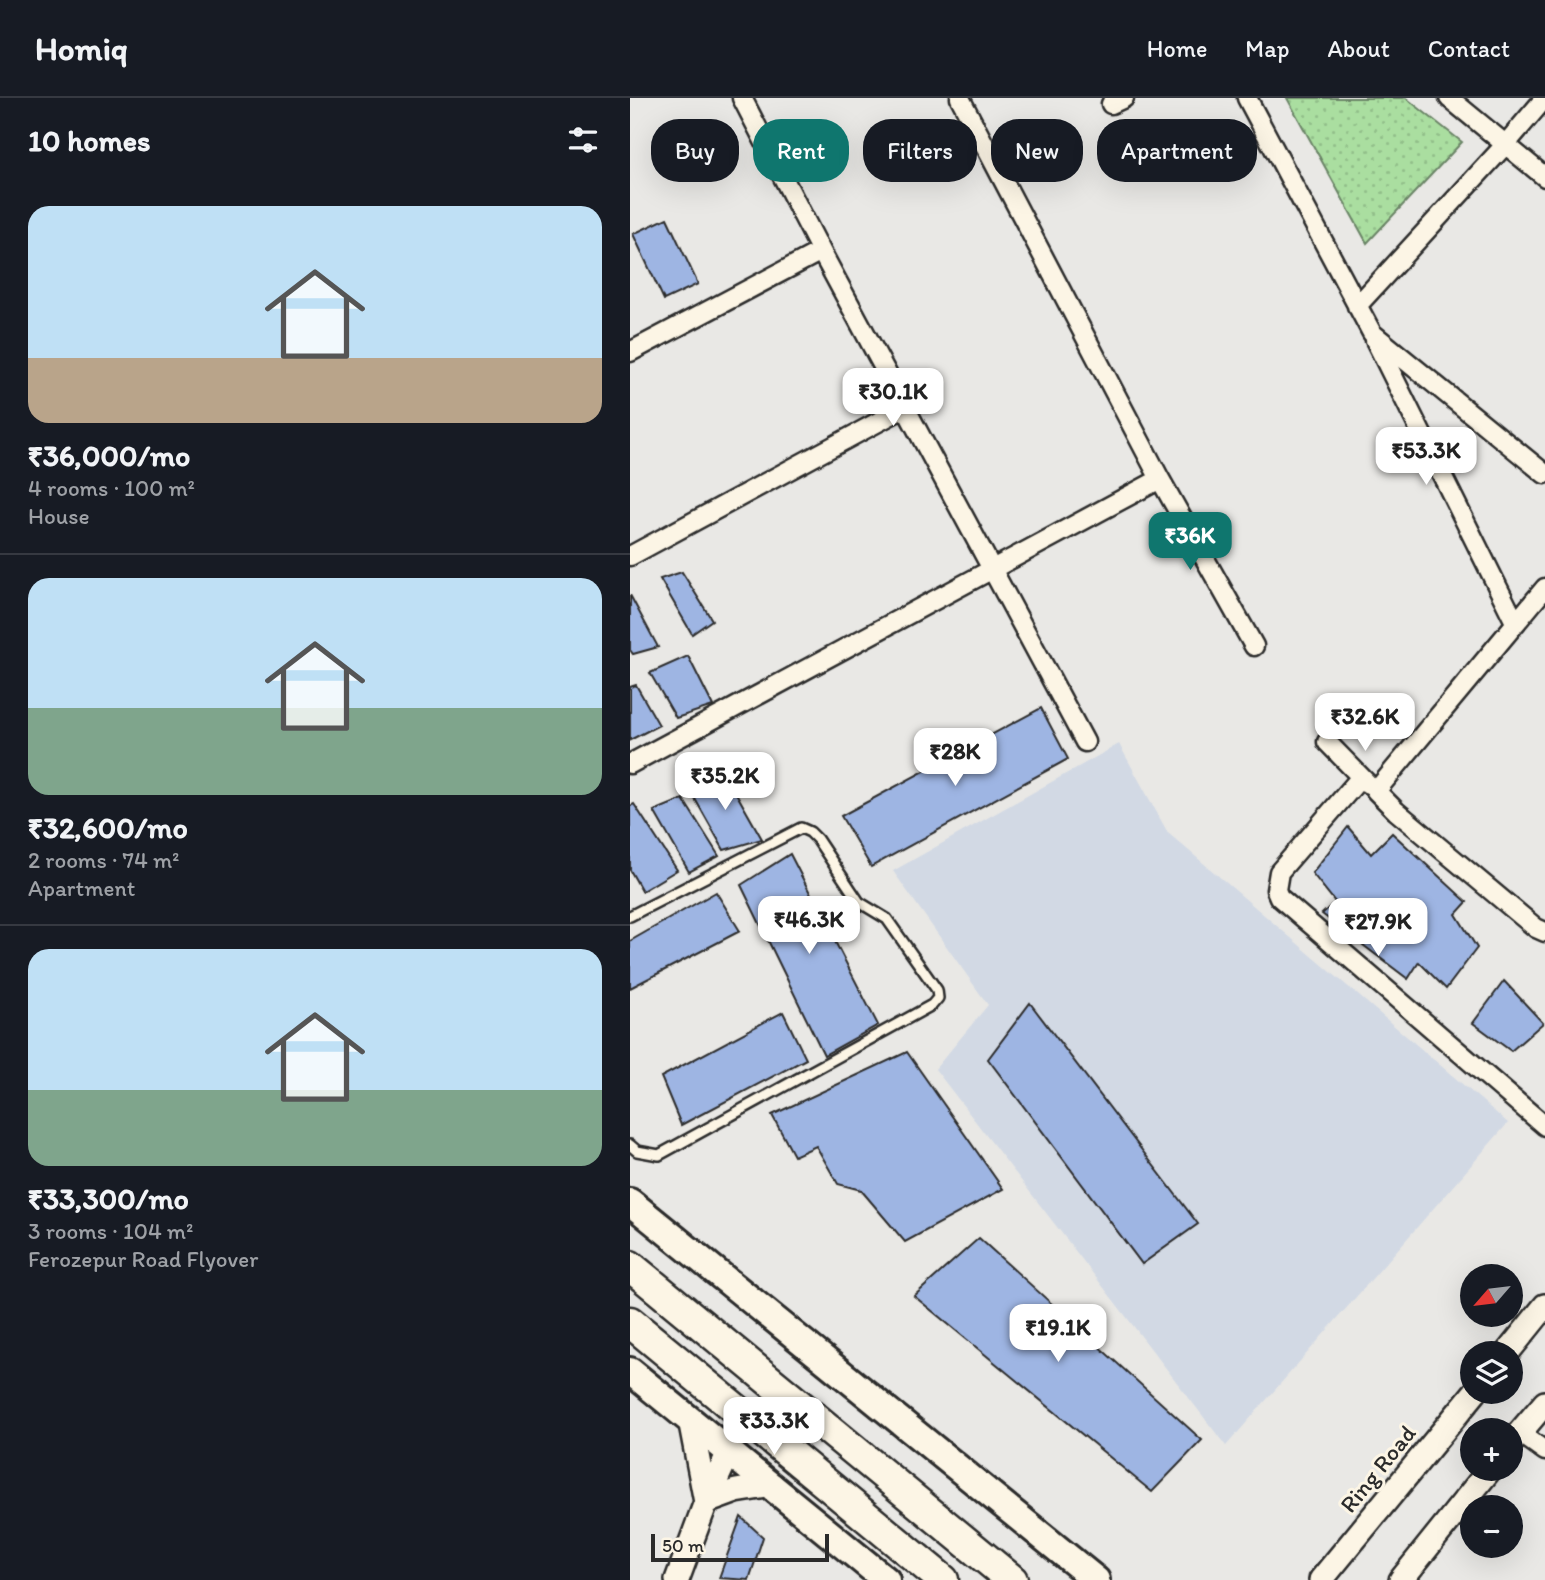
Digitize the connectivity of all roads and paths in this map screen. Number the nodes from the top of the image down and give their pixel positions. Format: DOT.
graph roads {
  1 [pos="742,98"];
  2 [pos="960,98"];
  3 [pos="1247,98"];
  4 [pos="1449,98"];
  5 [pos="1545,98"];
  6 [pos="1505,145"];
  7 [pos="1545,177"];
  8 [pos="821,251"];
  9 [pos="1357,306"];
  10 [pos="1372,333"];
  11 [pos="630,352"];
  12 [pos="904,408"];
  13 [pos="1545,474"];
  14 [pos="1160,479"];
  15 [pos="630,556"];
  16 [pos="993,571"];
  17 [pos="1545,589"];
  18 [pos="1515,622"];
  19 [pos="1254,646"];
  20 [pos="1327,741"];
  21 [pos="1085,742"];
  22 [pos="630,764"];
  23 [pos="1361,777"];
  24 [pos="1376,791"];
  25 [pos="630,916"];
  26 [pos="1545,932"];
  27 [pos="1545,1126"];
  28 [pos="630,1145"];
  29 [pos="630,1202"];
  30 [pos="630,1266"];
  31 [pos="1545,1307"];
  32 [pos="630,1322"];
  33 [pos="1517,1341"];
  34 [pos="630,1371"];
  35 [pos="1545,1403"];
  36 [pos="1465,1404"];
  37 [pos="690,1419"];
  38 [pos="1523,1429"];
  39 [pos="1523,1441"];
  40 [pos="1545,1451"];
  41 [pos="729,1452"];
  42 [pos="1481,1481"];
  43 [pos="772,1485"];
  44 [pos="706,1502"];
  45 [pos="677,1580"];
  46 [pos="886,1580"];
  47 [pos="943,1580"];
  48 [pos="1012,1580"];
  49 [pos="1097,1580"];
  50 [pos="1321,1580"];
  51 [pos="1401,1580"];
  1 -- 8 [label="street"];
  2 -- 14 [label="street"];
  3 -- 9 [label="street"];
  4 -- 6 [label="street"];
  5 -- 6 [label="street"];
  6 -- 7 [label="street"];
  6 -- 9 [label="street"];
  8 -- 11 [label="street"];
  8 -- 12 [label="street"];
  9 -- 10 [label="street"];
  10 -- 13 [label="street"];
  10 -- 18 [label="street"];
  12 -- 15 [label="street"];
  12 -- 16 [label="street"];
  14 -- 16 [label="street"];
  14 -- 19 [label="street"];
  16 -- 21 [label="street"];
  16 -- 22 [label="street"];
  17 -- 18 [label="street"];
  18 -- 24 [label="street"];
  20 -- 23 [label="street"];
  23 -- 24 [label="street"];
  23 -- 27 [label="street"];
  24 -- 26 [label="street"];
  25 -- 28 [label="lane"];
  29 -- 49 [label="main road"];
  30 -- 48 [label="highway"];
  31 -- 33 [label="street"];
  32 -- 47 [label="highway"];
  34 -- 37 [label="main road"];
  35 -- 38 [label="street"];
  36 -- 50 [label="street, Ring Road"];
  37 -- 41 [label="main road"];
  37 -- 44 [label="street"];
  39 -- 40 [label="street"];
  41 -- 43 [label="main road"];
  41 -- 44 [label="street"];
  42 -- 51 [label="street"];
  43 -- 44 [label="street"];
  43 -- 46 [label="main road"];
  44 -- 45 [label="street"];
}
